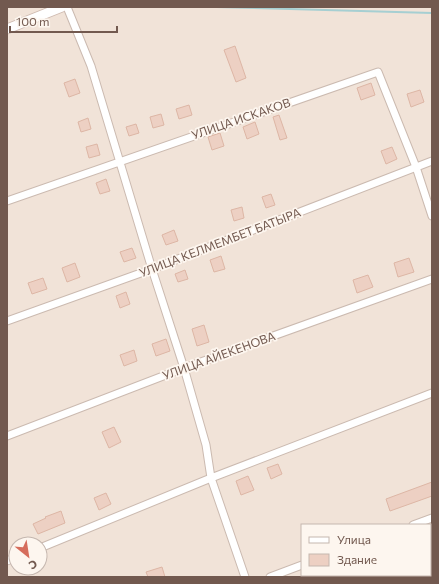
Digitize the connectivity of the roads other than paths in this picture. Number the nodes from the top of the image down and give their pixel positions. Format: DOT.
graph roads {
  1 [pos="62,7"];
  2 [pos="67,7"];
  3 [pos="7,29"];
  4 [pos="432,161"];
  5 [pos="120,162"];
  6 [pos="416,167"];
  7 [pos="7,201"];
  8 [pos="432,216"];
  9 [pos="152,269"];
  10 [pos="432,279"];
  11 [pos="7,321"];
  12 [pos="184,368"];
  13 [pos="432,393"];
  14 [pos="7,436"];
  15 [pos="212,478"];
  16 [pos="432,518"];
  17 [pos="416,524"];
  18 [pos="48,545"];
  19 [pos="301,565"];
  20 [pos="245,577"];
  21 [pos="270,577"];
  1 -- 3 [label="main road"];
  2 -- 5 [label="street"];
  4 -- 6 [label="street, УЛИЦА КЕЛМЕМБЕТ БАТЫРА"];
  5 -- 6 [label="street, УЛИЦА ИСКАКОВ"];
  5 -- 7 [label="street, УЛИЦА ИСКАКОВ"];
  5 -- 9 [label="street"];
  6 -- 8 [label="street"];
  6 -- 9 [label="street, УЛИЦА КЕЛМЕМБЕТ БАТЫРА"];
  9 -- 11 [label="street, УЛИЦА КЕЛМЕМБЕТ БАТЫРА"];
  9 -- 12 [label="street"];
  10 -- 12 [label="street, УЛИЦА АЙЕКЕНОВА"];
  12 -- 14 [label="street, УЛИЦА АЙЕКЕНОВА"];
  12 -- 15 [label="street"];
  13 -- 15 [label="street"];
  15 -- 18 [label="street"];
  15 -- 20 [label="street"];
  16 -- 17 [label="street"];
  19 -- 21 [label="street"];
}
